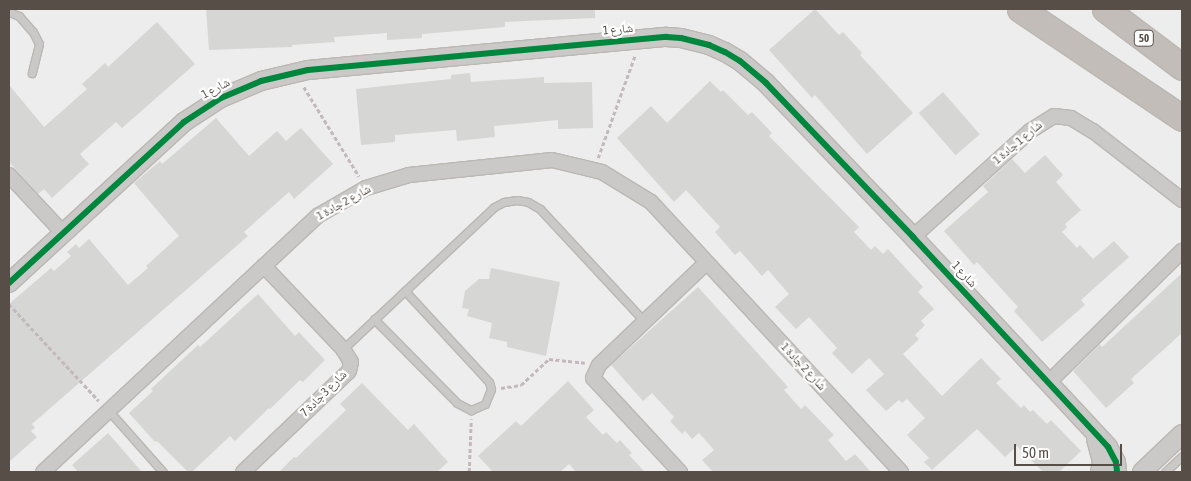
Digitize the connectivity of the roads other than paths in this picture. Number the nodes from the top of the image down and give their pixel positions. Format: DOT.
graph roads {
  1 [pos="1020,9"];
  2 [pos="1034,9"];
  3 [pos="1106,9"];
  4 [pos="9,12"];
  5 [pos="1110,67"];
  6 [pos="1182,67"];
  7 [pos="32,73"];
  8 [pos="1182,118"];
  9 [pos="9,175"];
  10 [pos="1182,200"];
  11 [pos="63,232"];
  12 [pos="913,236"];
  13 [pos="1182,251"];
  14 [pos="706,263"];
  15 [pos="264,266"];
  16 [pos="9,283"];
  17 [pos="405,291"];
  18 [pos="374,320"];
  19 [pos="644,321"];
  20 [pos="343,349"];
  21 [pos="1048,382"];
  22 [pos="109,411"];
  23 [pos="1182,434"];
  24 [pos="1096,436"];
  25 [pos="1182,456"];
  26 [pos="43,472"];
  27 [pos="163,472"];
  28 [pos="243,472"];
  29 [pos="680,472"];
  30 [pos="901,472"];
  31 [pos="1100,472"];
  32 [pos="1117,472"];
  33 [pos="1142,472"];
  34 [pos="1165,472"];
  1 -- 5 [label="highway"];
  2 -- 5 [label="highway"];
  3 -- 6 [label="highway, 50"];
  4 -- 7 [label="lane"];
  5 -- 8 [label="highway"];
  9 -- 11 [label="street"];
  10 -- 12 [label="street, شارع 1 جادة 1"];
  11 -- 12 [label="street, شارع 1"];
  11 -- 16 [label="street, شارع 1"];
  12 -- 21 [label="street, شارع 1"];
  13 -- 21 [label="street"];
  14 -- 15 [label="street, شارع 2 جادة 1"];
  14 -- 19 [label="street"];
  14 -- 30 [label="street, شارع 2 جادة 1"];
  15 -- 20 [label="street, شارع 3 جادة 7"];
  15 -- 22 [label="street, شارع 2 جادة 1"];
  17 -- 18 [label="lane"];
  17 -- 18 [label="lane"];
  17 -- 19 [label="lane"];
  18 -- 20 [label="lane"];
  19 -- 29 [label="street"];
  20 -- 28 [label="street, شارع 3 جادة 7"];
  21 -- 24 [label="street, شارع 1"];
  22 -- 26 [label="street, شارع 2 جادة 1"];
  22 -- 27 [label="lane"];
  23 -- 33 [label="street"];
  24 -- 31 [label="street, شارع 1"];
  24 -- 32 [label="street, شارع 1"];
  25 -- 34 [label="lane"];
}
